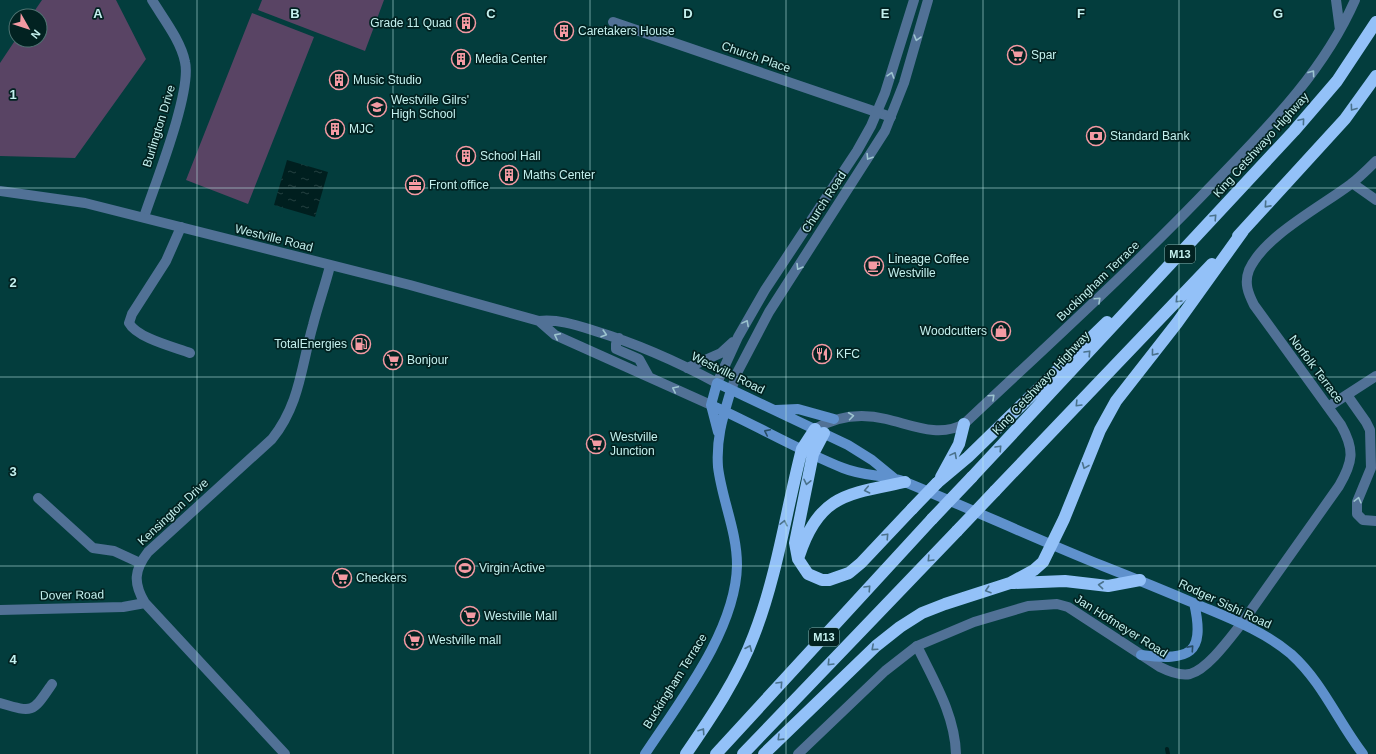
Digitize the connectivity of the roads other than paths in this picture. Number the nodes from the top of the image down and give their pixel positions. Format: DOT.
graph roads {
  1 [pos="152,0"];
  2 [pos="914,0"];
  3 [pos="928,0"];
  4 [pos="1336,0"];
  5 [pos="1355,0"];
  6 [pos="613,22"];
  7 [pos="1376,22"];
  8 [pos="1340,30"];
  9 [pos="1376,76"];
  10 [pos="878,112"];
  11 [pos="891,117"];
  12 [pos="1376,161"];
  13 [pos="1352,183"];
  14 [pos="0,191"];
  15 [pos="1376,200"];
  16 [pos="144,217"];
  17 [pos="181,227"];
  18 [pos="1204,229"];
  19 [pos="1243,231"];
  20 [pos="330,266"];
  21 [pos="539,321"];
  22 [pos="738,337"];
  23 [pos="619,338"];
  24 [pos="190,353"];
  25 [pos="687,368"];
  26 [pos="1376,376"];
  27 [pos="649,377"];
  28 [pos="717,383"];
  29 [pos="731,390"];
  30 [pos="1347,395"];
  31 [pos="711,405"];
  32 [pos="1328,407"];
  33 [pos="776,410"];
  34 [pos="725,412"];
  35 [pos="834,419"];
  36 [pos="964,424"];
  37 [pos="1372,426"];
  38 [pos="819,431"];
  39 [pos="718,432"];
  40 [pos="808,452"];
  41 [pos="1374,468"];
  42 [pos="900,480"];
  43 [pos="937,484"];
  44 [pos="38,498"];
  45 [pos="1376,521"];
  46 [pos="1052,545"];
  47 [pos="798,559"];
  48 [pos="140,563"];
  49 [pos="1140,580"];
  50 [pos="1010,583"];
  51 [pos="145,603"];
  52 [pos="1194,603"];
  53 [pos="0,610"];
  54 [pos="1242,624"];
  55 [pos="917,646"];
  56 [pos="1141,655"];
  57 [pos="52,684"];
  58 [pos="0,703"];
  59 [pos="285,754"];
  60 [pos="645,754"];
  61 [pos="686,754"];
  62 [pos="716,754"];
  63 [pos="743,754"];
  64 [pos="764,754"];
  65 [pos="798,754"];
  66 [pos="956,754"];
  67 [pos="1363,754"];
  1 -- 16 [label="street, Burlington Drive"];
  10 -- 2 [label="street, Church Road, one-way"];
  3 -- 11 [label="street, Church Road, one-way"];
  4 -- 8 [label="street"];
  5 -- 8 [label="street, Buckingham Terrace"];
  6 -- 10 [label="street, Church Place"];
  18 -- 7 [label="highway, King Cetshwayo Highway / M13, one-way"];
  36 -- 8 [label="street, Buckingham Terrace, one-way"];
  9 -- 19 [label="highway, M13, one-way"];
  10 -- 11 [label="street, Church Place"];
  22 -- 10 [label="street, Church Road, one-way"];
  11 -- 29 [label="street, Church Road, one-way"];
  12 -- 13 [label="street, Norfolk Terrace"];
  13 -- 15 [label="street"];
  13 -- 32 [label="street, Norfolk Terrace"];
  14 -- 16 [label="street, Westville Road"];
  16 -- 17 [label="street, Westville Road"];
  17 -- 20 [label="street, Westville Road"];
  17 -- 24 [label="street"];
  18 -- 43 [label="highway"];
  62 -- 18 [label="highway, King Cetshwayo Highway / M13, one-way, bridge"];
  19 -- 46 [label="highway, one-way"];
  19 -- 63 [label="highway, M13, one-way, bridge"];
  20 -- 21 [label="street, Westville Road"];
  20 -- 48 [label="street, Kensington Drive"];
  21 -- 23 [label="street, Westville Road, one-way"];
  27 -- 21 [label="street, Westville Road, one-way"];
  22 -- 25 [label="street"];
  22 -- 28 [label="street, Church Road"];
  23 -- 25 [label="street, Westville Road"];
  23 -- 27 [label="street"];
  25 -- 28 [label="street, Westville Road"];
  26 -- 30 [label="street"];
  31 -- 27 [label="street, Westville Road, one-way"];
  28 -- 29 [label="main road, Westville Road"];
  28 -- 31 [label="main road, Church Road"];
  29 -- 33 [label="main road, Westville Road"];
  29 -- 34 [label="main road, Church Road"];
  30 -- 32 [label="street"];
  30 -- 37 [label="street"];
  31 -- 34 [label="main road, Westville Road"];
  31 -- 39 [label="main road, Buckingham Terrace"];
  32 -- 54 [label="street, Norfolk Terrace"];
  33 -- 35 [label="main road"];
  33 -- 38 [label="main road, Westville Road"];
  34 -- 39 [label="main road, Buckingham Terrace"];
  40 -- 34 [label="main road, Westville Road, one-way"];
  35 -- 36 [label="street, Buckingham Terrace, one-way"];
  35 -- 38 [label="street, Buckingham Terrace"];
  43 -- 36 [label="highway, one-way"];
  37 -- 41 [label="street"];
  38 -- 40 [label="highway"];
  38 -- 42 [label="main road, Westville Road"];
  39 -- 60 [label="main road, Buckingham Terrace"];
  40 -- 42 [label="main road, Westville Road"];
  40 -- 47 [label="highway, one-way"];
  61 -- 40 [label="highway, one-way"];
  45 -- 41 [label="street, one-way"];
  42 -- 46 [label="main road, Westville Road"];
  42 -- 47 [label="highway, one-way"];
  47 -- 43 [label="highway, one-way, bridge"];
  44 -- 48 [label="street"];
  46 -- 49 [label="main road, Rodger Sishi Road"];
  46 -- 50 [label="highway"];
  48 -- 51 [label="street, Kensington Drive"];
  49 -- 50 [label="highway, one-way"];
  49 -- 52 [label="main road, Rodger Sishi Road"];
  50 -- 64 [label="highway, one-way"];
  51 -- 53 [label="street, Dover Road"];
  51 -- 59 [label="street, Kensington Drive"];
  52 -- 54 [label="main road, Rodger Sishi Road"];
  56 -- 52 [label="main road, one-way"];
  54 -- 56 [label="street, Jan Hofmeyer Road"];
  54 -- 67 [label="main road, Rodger Sishi Road"];
  55 -- 56 [label="street, Jan Hofmeyer Road"];
  55 -- 65 [label="street, Jan Hofmeyer Road"];
  55 -- 66 [label="street"];
  57 -- 58 [label="street"];
}
